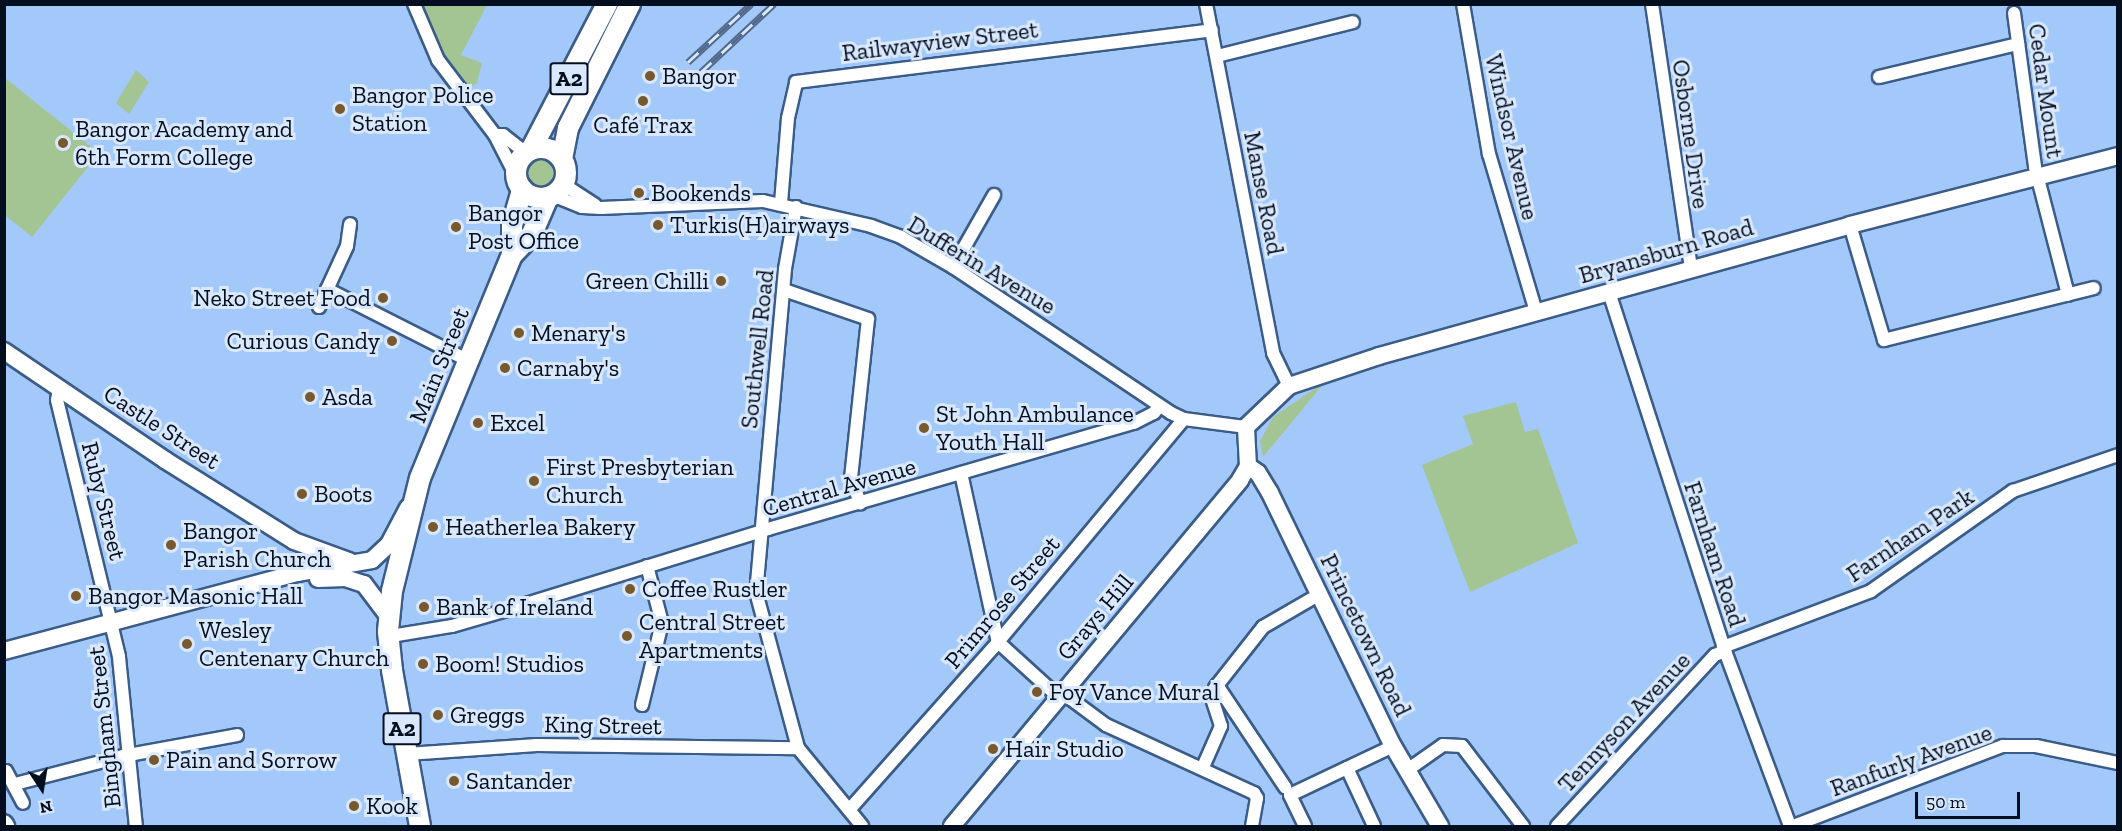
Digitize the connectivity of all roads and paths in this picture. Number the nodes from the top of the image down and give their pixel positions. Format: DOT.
graph roads {
  1 [pos="414,4"];
  2 [pos="607,4"];
  3 [pos="630,4"];
  4 [pos="1206,4"];
  5 [pos="1463,4"];
  6 [pos="1652,4"];
  7 [pos="2013,13"];
  8 [pos="1353,22"];
  9 [pos="1212,30"];
  10 [pos="2018,44"];
  11 [pos="1217,56"];
  12 [pos="1879,77"];
  13 [pos="495,135"];
  14 [pos="528,151"];
  15 [pos="2118,156"];
  16 [pos="562,159"];
  17 [pos="2037,175"];
  18 [pos="519,183"];
  19 [pos="554,192"];
  20 [pos="994,195"];
  21 [pos="781,203"];
  22 [pos="796,207"];
  23 [pos="350,224"];
  24 [pos="1850,225"];
  25 [pos="513,255"];
  26 [pos="953,267"];
  27 [pos="1691,269"];
  28 [pos="2094,288"];
  29 [pos="327,289"];
  30 [pos="784,290"];
  31 [pos="1609,292"];
  32 [pos="2068,295"];
  33 [pos="319,307"];
  34 [pos="1536,312"];
  35 [pos="7,357"];
  36 [pos="469,361"];
  37 [pos="1289,386"];
  38 [pos="59,388"];
  39 [pos="1159,406"];
  40 [pos="1184,419"];
  41 [pos="1246,427"];
  42 [pos="2118,455"];
  43 [pos="1248,466"];
  44 [pos="962,473"];
  45 [pos="415,495"];
  46 [pos="860,503"];
  47 [pos="760,531"];
  48 [pos="294,541"];
  49 [pos="365,562"];
  50 [pos="646,566"];
  51 [pos="297,573"];
  52 [pos="278,579"];
  53 [pos="1320,594"];
  54 [pos="113,623"];
  55 [pos="388,624"];
  56 [pos="998,642"];
  57 [pos="1724,649"];
  58 [pos="4,651"];
  59 [pos="1217,685"];
  60 [pos="1060,696"];
  61 [pos="642,705"];
  62 [pos="237,735"];
  63 [pos="1393,746"];
  64 [pos="798,748"];
  65 [pos="407,754"];
  66 [pos="129,756"];
  67 [pos="2118,763"];
  68 [pos="1203,767"];
  69 [pos="1347,768"];
  70 [pos="6,771"];
  71 [pos="1406,771"];
  72 [pos="15,784"];
  73 [pos="1285,787"];
  74 [pos="23,802"];
  75 [pos="849,810"];
  76 [pos="136,826"];
  77 [pos="420,826"];
  78 [pos="862,826"];
  79 [pos="952,826"];
  80 [pos="1252,826"];
  81 [pos="1305,826"];
  82 [pos="1374,826"];
  83 [pos="1438,826"];
  84 [pos="1523,826"];
  85 [pos="1557,826"];
  86 [pos="1791,826"];
  1 -- 13 [label="street"];
  2 -- 14 [label="main road, A2"];
  3 -- 16 [label="main road, A2"];
  4 -- 9 [label="street, Manse Road"];
  5 -- 34 [label="street, Windsor Avenue"];
  6 -- 27 [label="street, Osborne Drive"];
  7 -- 10 [label="street, Cedar Mount"];
  8 -- 11 [label="street"];
  9 -- 11 [label="street, Manse Road"];
  9 -- 21 [label="street, Railwayview Street"];
  10 -- 12 [label="street"];
  10 -- 17 [label="street, Cedar Mount"];
  11 -- 37 [label="street, Manse Road"];
  13 -- 14 [label="street"];
  13 -- 18 [label="street"];
  14 -- 16 [label="main road"];
  14 -- 18 [label="main road, A2"];
  15 -- 17 [label="main road, Bryansburn Road"];
  16 -- 19 [label="main road, A2"];
  17 -- 24 [label="main road, Bryansburn Road"];
  17 -- 32 [label="street, Cedar Mount"];
  18 -- 19 [label="main road"];
  18 -- 25 [label="main road, Main Street / A2"];
  19 -- 21 [label="street, Dufferin Avenue"];
  19 -- 25 [label="main road, Main Street / A2"];
  20 -- 26 [label="street"];
  21 -- 22 [label="street, Dufferin Avenue"];
  22 -- 26 [label="street, Dufferin Avenue"];
  22 -- 30 [label="street, Southwell Road"];
  23 -- 29 [label="street"];
  24 -- 27 [label="main road, Bryansburn Road"];
  24 -- 32 [label="street"];
  25 -- 36 [label="main road, Main Street / A2"];
  26 -- 39 [label="street, Dufferin Avenue"];
  27 -- 31 [label="main road, Bryansburn Road"];
  28 -- 32 [label="street"];
  29 -- 33 [label="street"];
  29 -- 36 [label="street"];
  30 -- 46 [label="street"];
  30 -- 47 [label="street, Southwell Road"];
  31 -- 34 [label="main road, Bryansburn Road"];
  31 -- 57 [label="street, Farnham Road"];
  34 -- 37 [label="main road, Bryansburn Road"];
  35 -- 38 [label="main road, Castle Street"];
  36 -- 45 [label="main road, Main Street / A2"];
  37 -- 41 [label="main road, Bryansburn Road"];
  38 -- 48 [label="main road, Castle Street"];
  38 -- 54 [label="street, Ruby Street"];
  39 -- 40 [label="street, Dufferin Avenue"];
  39 -- 44 [label="street, Central Avenue"];
  40 -- 41 [label="street, Dufferin Avenue"];
  40 -- 56 [label="street, Primrose Street"];
  41 -- 43 [label="main road"];
  42 -- 57 [label="street, Farnham Park"];
  43 -- 53 [label="main road, Princetown Road"];
  43 -- 60 [label="main road, Grays Hill"];
  44 -- 46 [label="street, Central Avenue"];
  44 -- 56 [label="street"];
  45 -- 49 [label="main road, Main Street"];
  45 -- 55 [label="main road, Main Street / A2"];
  46 -- 47 [label="street, Central Avenue"];
  47 -- 50 [label="street, Central Avenue"];
  47 -- 64 [label="street, Southwell Road"];
  48 -- 49 [label="main road, Castle Street"];
  48 -- 51 [label="main road"];
  49 -- 51 [label="main road"];
  50 -- 55 [label="street, Central Avenue"];
  50 -- 61 [label="street"];
  51 -- 52 [label="main road"];
  52 -- 54 [label="main road"];
  52 -- 55 [label="main road"];
  53 -- 59 [label="street"];
  53 -- 63 [label="main road, Princetown Road"];
  54 -- 58 [label="main road"];
  54 -- 66 [label="street, Bingham Street"];
  55 -- 65 [label="main road, Main Street / A2"];
  56 -- 60 [label="street"];
  56 -- 75 [label="street, Primrose Street"];
  57 -- 85 [label="street, Tennyson Avenue"];
  57 -- 86 [label="street, Farnham Road"];
  59 -- 68 [label="street"];
  59 -- 73 [label="street"];
  60 -- 68 [label="street"];
  60 -- 79 [label="main road, Grays Hill"];
  62 -- 66 [label="street"];
  63 -- 69 [label="street"];
  63 -- 71 [label="main road, Princetown Road"];
  64 -- 65 [label="street, King Street"];
  64 -- 75 [label="street, Southwell Road"];
  65 -- 77 [label="main road, Main Street / A2"];
  66 -- 72 [label="street"];
  66 -- 76 [label="street, Bingham Street"];
  67 -- 86 [label="street, Ranfurly Avenue"];
  68 -- 80 [label="street"];
  69 -- 81 [label="street"];
  69 -- 82 [label="street"];
  70 -- 72 [label="street"];
  71 -- 83 [label="main road, Princetown Road"];
  71 -- 84 [label="street"];
  72 -- 74 [label="street"];
  75 -- 78 [label="street, Southwell Road"];
}
